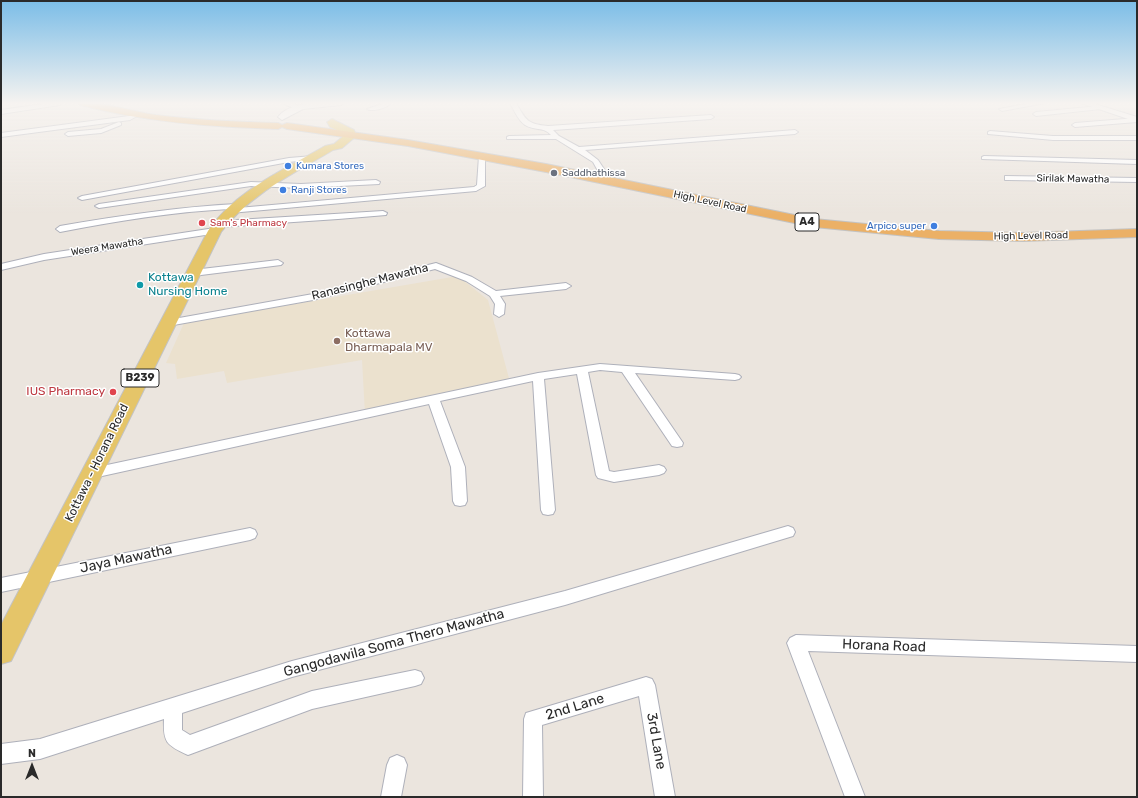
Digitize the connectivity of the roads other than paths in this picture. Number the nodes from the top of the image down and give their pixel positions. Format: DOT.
graph roads {
  1 [pos="331,140"];
  2 [pos="344,140"];
  3 [pos="358,140"];
  4 [pos="388,140"];
  5 [pos="412,140"];
  6 [pos="562,140"];
  7 [pos="689,140"];
  8 [pos="334,147"];
  9 [pos="577,149"];
  10 [pos="482,156"];
  11 [pos="313,158"];
  12 [pos="984,158"];
  13 [pos="1137,162"];
  14 [pos="594,175"];
  15 [pos="1008,178"];
  16 [pos="1137,180"];
  17 [pos="376,182"];
  18 [pos="268,184"];
  19 [pos="1118,185"];
  20 [pos="1137,186"];
  21 [pos="82,198"];
  22 [pos="99,206"];
  23 [pos="383,213"];
  24 [pos="225,218"];
  25 [pos="60,228"];
  26 [pos="1137,232"];
  27 [pos="1021,236"];
  28 [pos="278,263"];
  29 [pos="1,267"];
  30 [pos="193,273"];
  31 [pos="566,286"];
  32 [pos="494,294"];
  33 [pos="499,314"];
  34 [pos="168,323"];
  35 [pos="626,369"];
  36 [pos="582,370"];
  37 [pos="538,376"];
  38 [pos="735,377"];
  39 [pos="433,399"];
  40 [pos="677,443"];
  41 [pos="659,470"];
  42 [pos="93,473"];
  43 [pos="460,501"];
  44 [pos="548,510"];
  45 [pos="788,532"];
  46 [pos="250,534"];
  47 [pos="38,577"];
  48 [pos="1,585"];
  49 [pos="1,652"];
  50 [pos="1137,654"];
  51 [pos="415,678"];
  52 [pos="646,686"];
  53 [pos="172,707"];
  54 [pos="1,754"];
  55 [pos="397,765"];
  56 [pos="391,797"];
  57 [pos="533,797"];
  58 [pos="665,797"];
  59 [pos="856,797"];
  1 -- 8 [label="main road"];
  2 -- 8 [label="main road, Kottawa - Horana Road / B239"];
  3 -- 8 [label="main road, B239"];
  4 -- 10 [label="highway, High Level Road / A4"];
  5 -- 14 [label="highway, High Level Road / A4"];
  6 -- 9 [label="street"];
  7 -- 9 [label="street"];
  8 -- 11 [label="main road, Kottawa - Horana Road / B239"];
  9 -- 14 [label="street"];
  10 -- 24 [label="street"];
  10 -- 27 [label="highway, High Level Road / A4"];
  11 -- 18 [label="main road, Kottawa - Horana Road / B239"];
  11 -- 21 [label="street"];
  12 -- 13 [label="street"];
  14 -- 27 [label="highway, High Level Road / A4"];
  15 -- 16 [label="street, Sirilak Mawatha"];
  17 -- 18 [label="street"];
  18 -- 22 [label="street"];
  18 -- 24 [label="main road, Kottawa - Horana Road / B239"];
  19 -- 20 [label="street"];
  23 -- 24 [label="street"];
  24 -- 25 [label="street"];
  24 -- 29 [label="street, Weera Mawatha"];
  24 -- 30 [label="main road, Kottawa - Horana Road / B239"];
  26 -- 27 [label="highway, High Level Road / A4"];
  28 -- 30 [label="street"];
  30 -- 34 [label="main road, Kottawa - Horana Road / B239"];
  31 -- 32 [label="street"];
  32 -- 33 [label="street"];
  32 -- 34 [label="street, Ranasinghe Mawatha"];
  34 -- 42 [label="main road, Kottawa - Horana Road / B239"];
  35 -- 36 [label="street"];
  35 -- 38 [label="street"];
  35 -- 40 [label="street"];
  36 -- 37 [label="street"];
  36 -- 41 [label="street"];
  37 -- 39 [label="street"];
  37 -- 44 [label="street"];
  39 -- 42 [label="street"];
  39 -- 43 [label="street"];
  42 -- 47 [label="main road, Kottawa - Horana Road / B239"];
  45 -- 53 [label="street, Gangodawila Soma Thero Mawatha"];
  46 -- 47 [label="street, Jaya Mawatha"];
  47 -- 48 [label="street, Jaya Mawatha"];
  47 -- 49 [label="main road, Kottawa - Horana Road / B239"];
  50 -- 59 [label="street, Horana Road"];
  51 -- 53 [label="street"];
  52 -- 57 [label="street, 2nd Lane"];
  52 -- 58 [label="street, 3rd Lane"];
  53 -- 54 [label="street, Gangodawila Soma Thero Mawatha"];
  55 -- 56 [label="street"];
}
